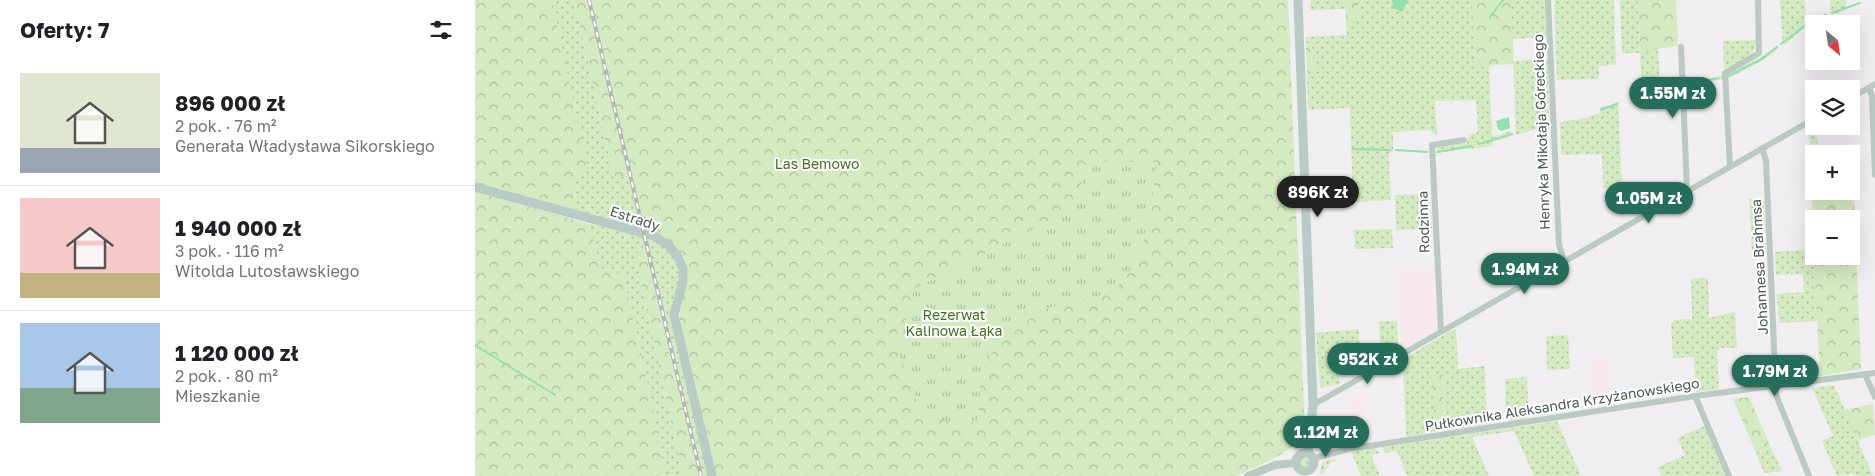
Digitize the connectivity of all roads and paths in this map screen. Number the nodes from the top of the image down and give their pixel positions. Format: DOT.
graph roads {
  1 [pos="1298,0"];
  2 [pos="1548,0"];
  3 [pos="1758,0"];
  4 [pos="1681,47"];
  5 [pos="1872,86"];
  6 [pos="1860,93"];
  7 [pos="1805,124"];
  8 [pos="1464,140"];
  9 [pos="1762,148"];
  10 [pos="1730,166"];
  11 [pos="1875,175"];
  12 [pos="475,187"];
  13 [pos="1687,190"];
  14 [pos="1564,261"];
  15 [pos="1441,331"];
  16 [pos="1875,373"];
  17 [pos="1865,374"];
  18 [pos="1777,386"];
  19 [pos="1695,396"];
  20 [pos="1875,397"];
  21 [pos="1313,405"];
  22 [pos="1311,455"];
  23 [pos="1296,462"];
  24 [pos="1313,473"];
  25 [pos="712,476"];
  26 [pos="1248,476"];
  27 [pos="1729,476"];
  28 [pos="1809,476"];
  1 -- 21 [label="main road"];
  2 -- 14 [label="street, Henryka Mikołaja Góreckiego"];
  3 -- 10 [label="street"];
  4 -- 13 [label="street"];
  5 -- 6 [label="street"];
  5 -- 11 [label="street"];
  7 -- 9 [label="street"];
  8 -- 15 [label="street, Rodzinna"];
  9 -- 10 [label="street"];
  9 -- 18 [label="street, Johannesa Brahmsa"];
  10 -- 13 [label="street"];
  12 -- 25 [label="main road, Estrady"];
  13 -- 14 [label="street"];
  14 -- 15 [label="street"];
  15 -- 21 [label="street"];
  16 -- 17 [label="street, Pułkownika Aleksandra Krzyżanowskiego"];
  17 -- 18 [label="street, Pułkownika Aleksandra Krzyżanowskiego"];
  17 -- 20 [label="street"];
  18 -- 19 [label="street, Pułkownika Aleksandra Krzyżanowskiego"];
  18 -- 28 [label="street, Johannesa Brahmsa"];
  19 -- 22 [label="street, Pułkownika Aleksandra Krzyżanowskiego"];
  19 -- 27 [label="street"];
  21 -- 22 [label="main road"];
  22 -- 23 [label="main road"];
  22 -- 24 [label="main road"];
  23 -- 24 [label="main road"];
  23 -- 26 [label="street"];
}
